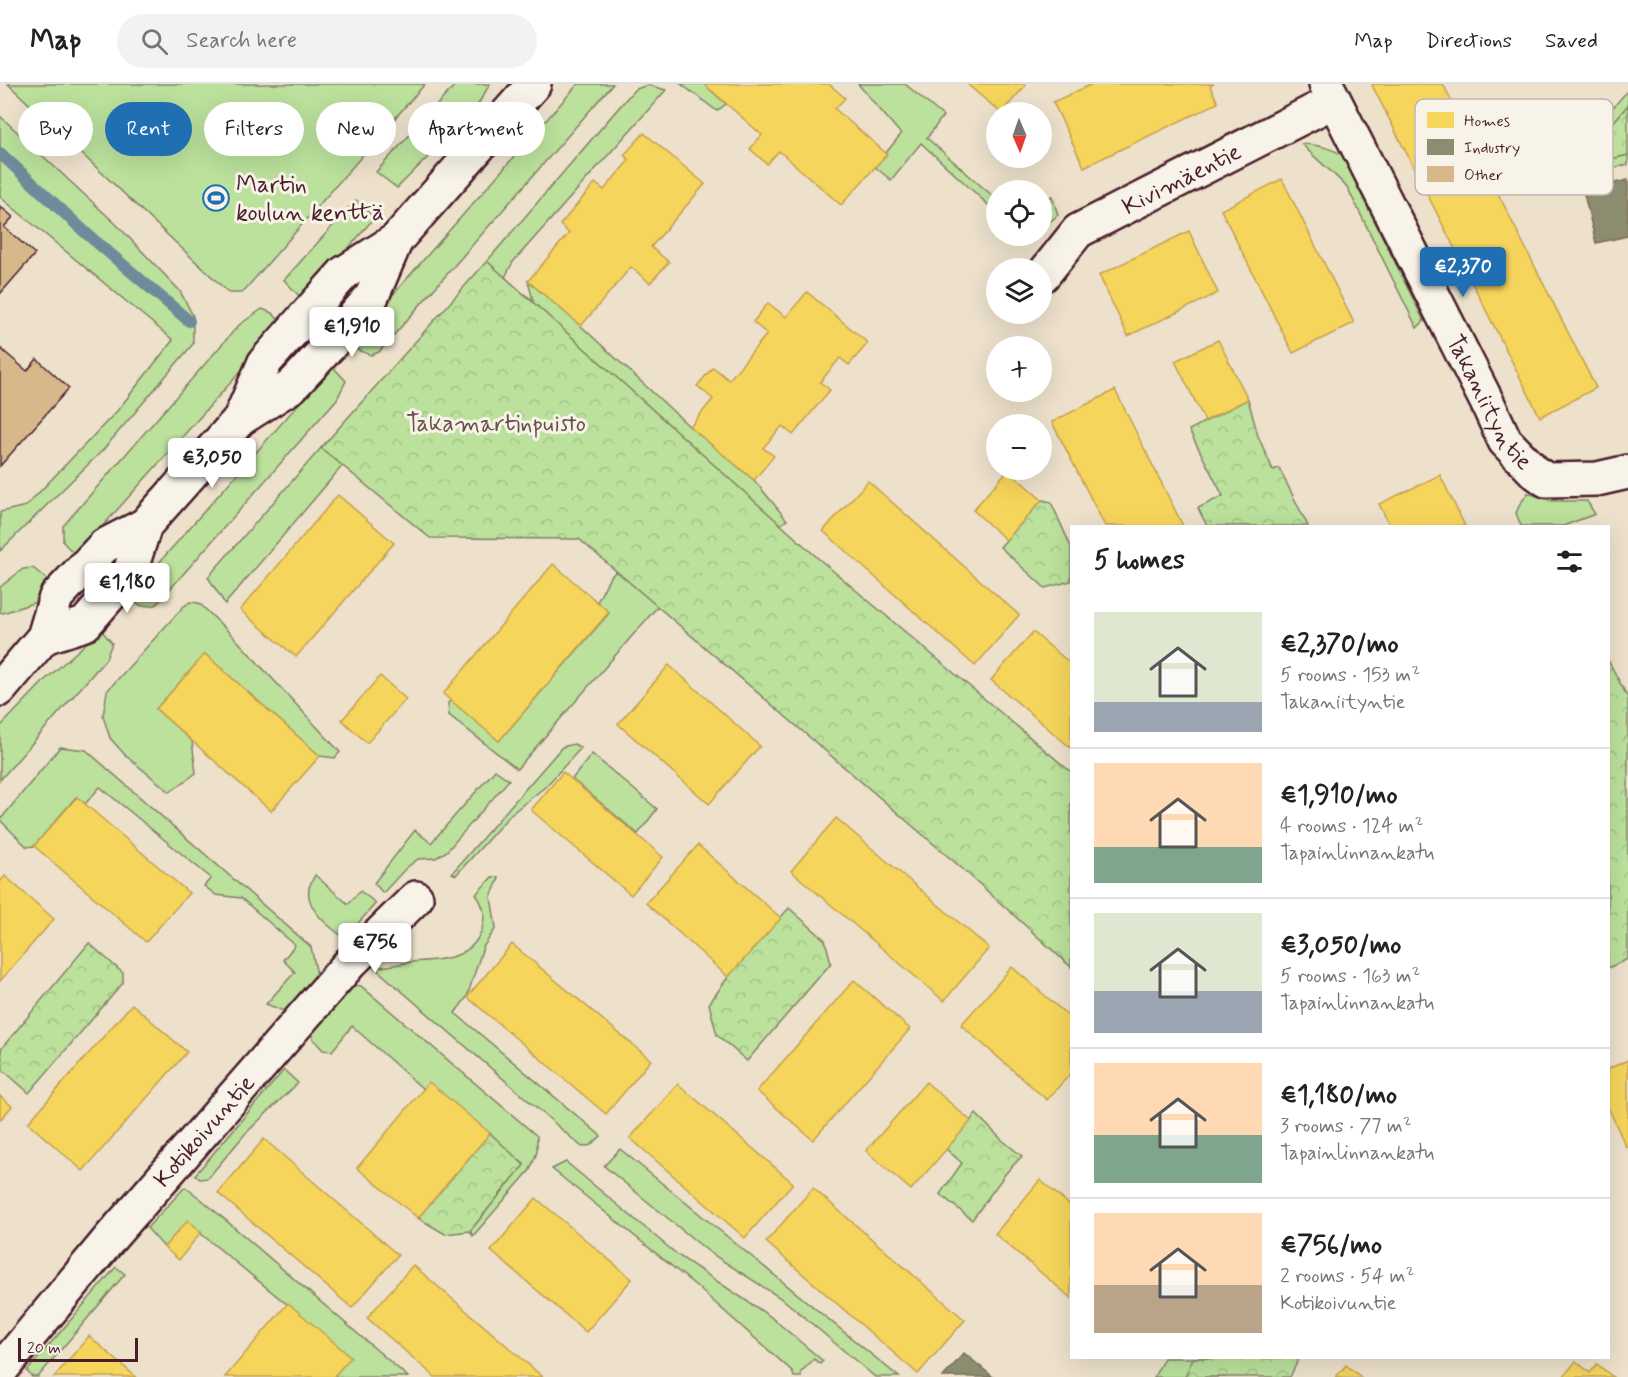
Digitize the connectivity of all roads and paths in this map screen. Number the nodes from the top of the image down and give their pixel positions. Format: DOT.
graph roads {
  1 [pos="534,84"];
  2 [pos="1330,92"];
  3 [pos="1052,264"];
  4 [pos="1628,472"];
  5 [pos="4,676"];
  6 [pos="416,898"];
  7 [pos="0,1371"];
  1 -- 5 [label="street"];
  2 -- 3 [label="street, Kivimäentie"];
  2 -- 4 [label="street, Takaniityntie"];
  6 -- 7 [label="street, Kotikoivuntie"];
}
